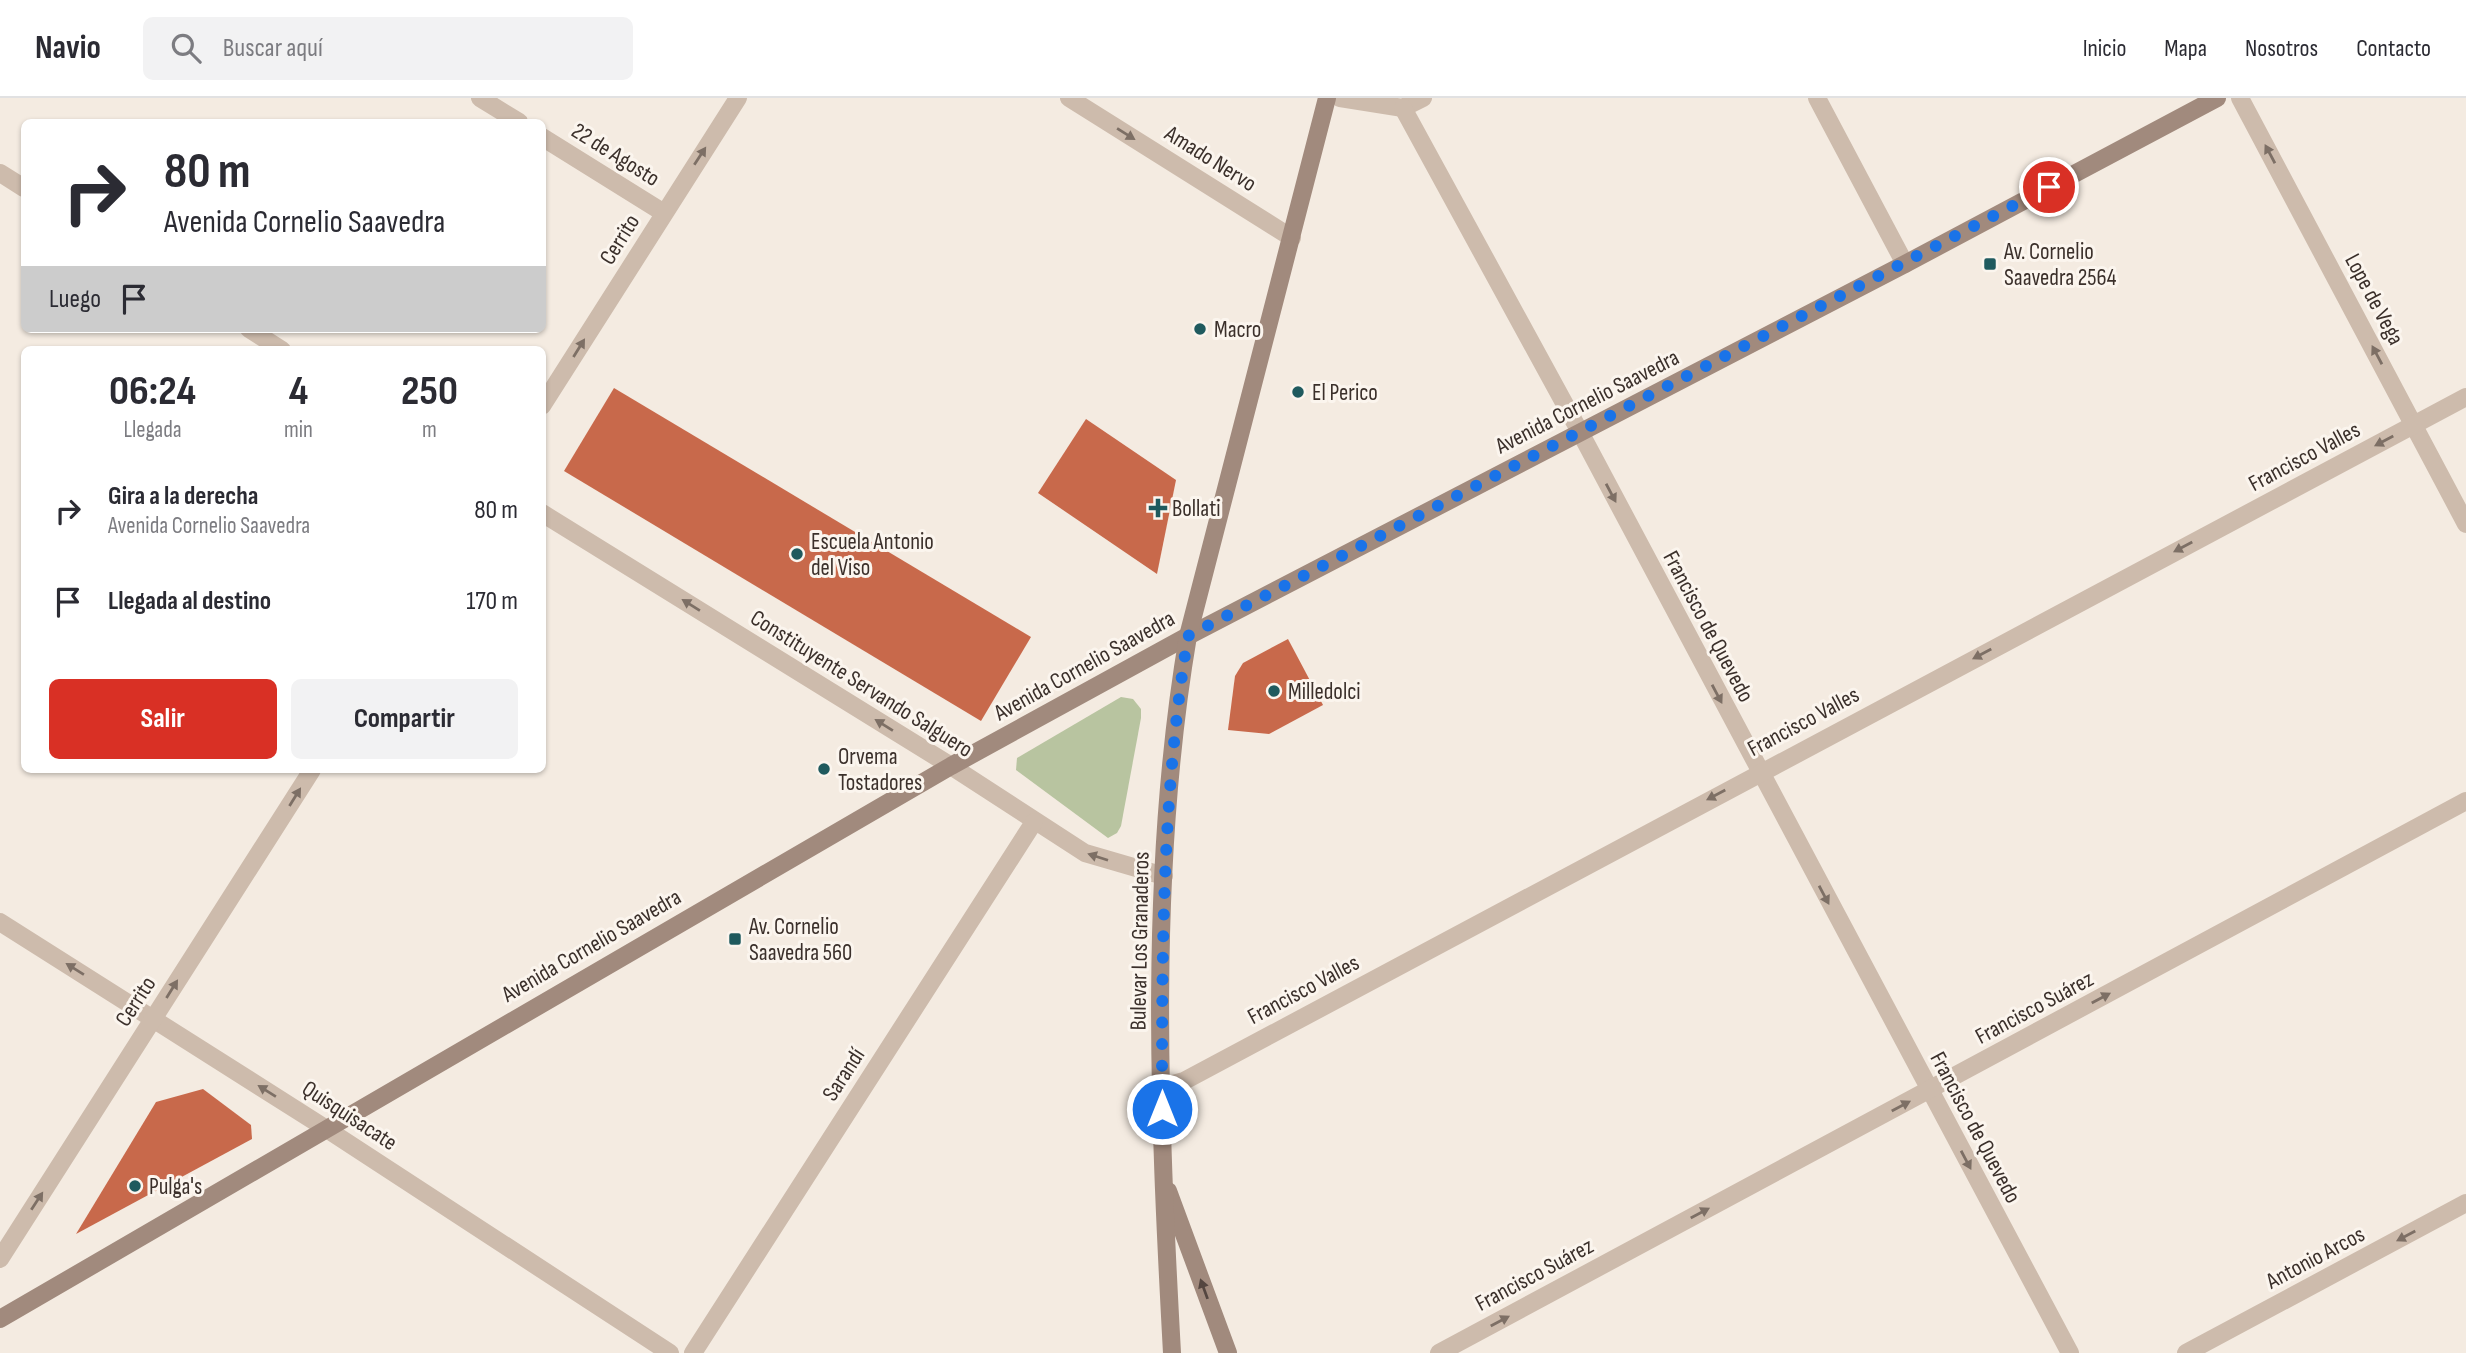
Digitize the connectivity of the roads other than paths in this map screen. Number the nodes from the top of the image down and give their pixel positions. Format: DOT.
graph roads {
  1 [pos="480,98"];
  2 [pos="738,98"];
  3 [pos="1069,98"];
  4 [pos="1327,98"];
  5 [pos="1340,98"];
  6 [pos="1423,98"];
  7 [pos="1817,98"];
  8 [pos="2217,98"];
  9 [pos="2240,98"];
  10 [pos="1403,108"];
  11 [pos="514,119"];
  12 [pos="546,139"];
  13 [pos="0,173"];
  14 [pos="21,186"];
  15 [pos="664,213"];
  16 [pos="1292,238"];
  17 [pos="1905,264"];
  18 [pos="255,333"];
  19 [pos="276,346"];
  20 [pos="2466,397"];
  21 [pos="546,400"];
  22 [pos="2414,425"];
  23 [pos="1580,432"];
  24 [pos="546,515"];
  25 [pos="2466,524"];
  26 [pos="1188,636"];
  27 [pos="951,766"];
  28 [pos="1758,772"];
  29 [pos="310,773"];
  30 [pos="2466,801"];
  31 [pos="1034,822"];
  32 [pos="1164,876"];
  33 [pos="0,922"];
  34 [pos="153,1018"];
  35 [pos="1162,1087"];
  36 [pos="1928,1091"];
  37 [pos="325,1128"];
  38 [pos="1162,1174"];
  39 [pos="2466,1203"];
  40 [pos="0,1259"];
  41 [pos="0,1319"];
  42 [pos="670,1353"];
  43 [pos="693,1353"];
  44 [pos="1172,1353"];
  45 [pos="1228,1353"];
  46 [pos="1440,1353"];
  47 [pos="2070,1353"];
  48 [pos="2186,1353"];
  1 -- 11 [label="street"];
  15 -- 2 [label="street, Cerrito, one-way"];
  3 -- 16 [label="street, Amado Nervo, one-way"];
  4 -- 16 [label="main road, Bulevar Los Granaderos"];
  5 -- 10 [label="street"];
  6 -- 10 [label="street"];
  7 -- 17 [label="street"];
  8 -- 17 [label="main road, Avenida Cornelio Saavedra"];
  22 -- 9 [label="street, Lope de Vega, one-way"];
  10 -- 23 [label="street, Francisco de Quevedo"];
  12 -- 15 [label="street, 22 de Agosto"];
  13 -- 14 [label="street"];
  21 -- 15 [label="street, Cerrito, one-way"];
  16 -- 26 [label="main road, Bulevar Los Granaderos"];
  17 -- 23 [label="main road, Avenida Cornelio Saavedra"];
  18 -- 19 [label="street"];
  20 -- 22 [label="street, Francisco Valles"];
  22 -- 25 [label="street, Lope de Vega"];
  22 -- 28 [label="street, Francisco Valles, one-way"];
  23 -- 26 [label="main road, Avenida Cornelio Saavedra"];
  23 -- 28 [label="street, Francisco de Quevedo, one-way"];
  27 -- 24 [label="street, Constituyente Servando Salguero, one-way"];
  26 -- 27 [label="main road, Avenida Cornelio Saavedra"];
  26 -- 32 [label="main road, Bulevar Los Granaderos"];
  27 -- 31 [label="street, Constituyente Servando Salguero"];
  27 -- 37 [label="main road, Avenida Cornelio Saavedra"];
  28 -- 35 [label="street, Francisco Valles, one-way"];
  28 -- 36 [label="street, Francisco de Quevedo, one-way"];
  34 -- 29 [label="street, Cerrito, one-way"];
  36 -- 30 [label="street, Francisco Suárez, one-way"];
  32 -- 31 [label="street, Constituyente Servando Salguero, one-way"];
  31 -- 43 [label="street, Sarandí"];
  32 -- 35 [label="main road, Bulevar Los Granaderos"];
  34 -- 33 [label="street, Quisquisacate, one-way"];
  37 -- 34 [label="street, Quisquisacate, one-way"];
  40 -- 34 [label="street, Cerrito, one-way"];
  35 -- 38 [label="main road, Bulevar Los Granaderos"];
  46 -- 36 [label="street, Francisco Suárez, one-way"];
  36 -- 47 [label="street, Francisco de Quevedo, one-way"];
  37 -- 41 [label="main road, Avenida Cornelio Saavedra"];
  37 -- 42 [label="street, Quisquisacate"];
  38 -- 44 [label="main road, Bulevar Los Granaderos"];
  45 -- 38 [label="main road, Bulevar Los Granaderos, one-way"];
  39 -- 48 [label="street, Antonio Arcos, one-way"];
}
